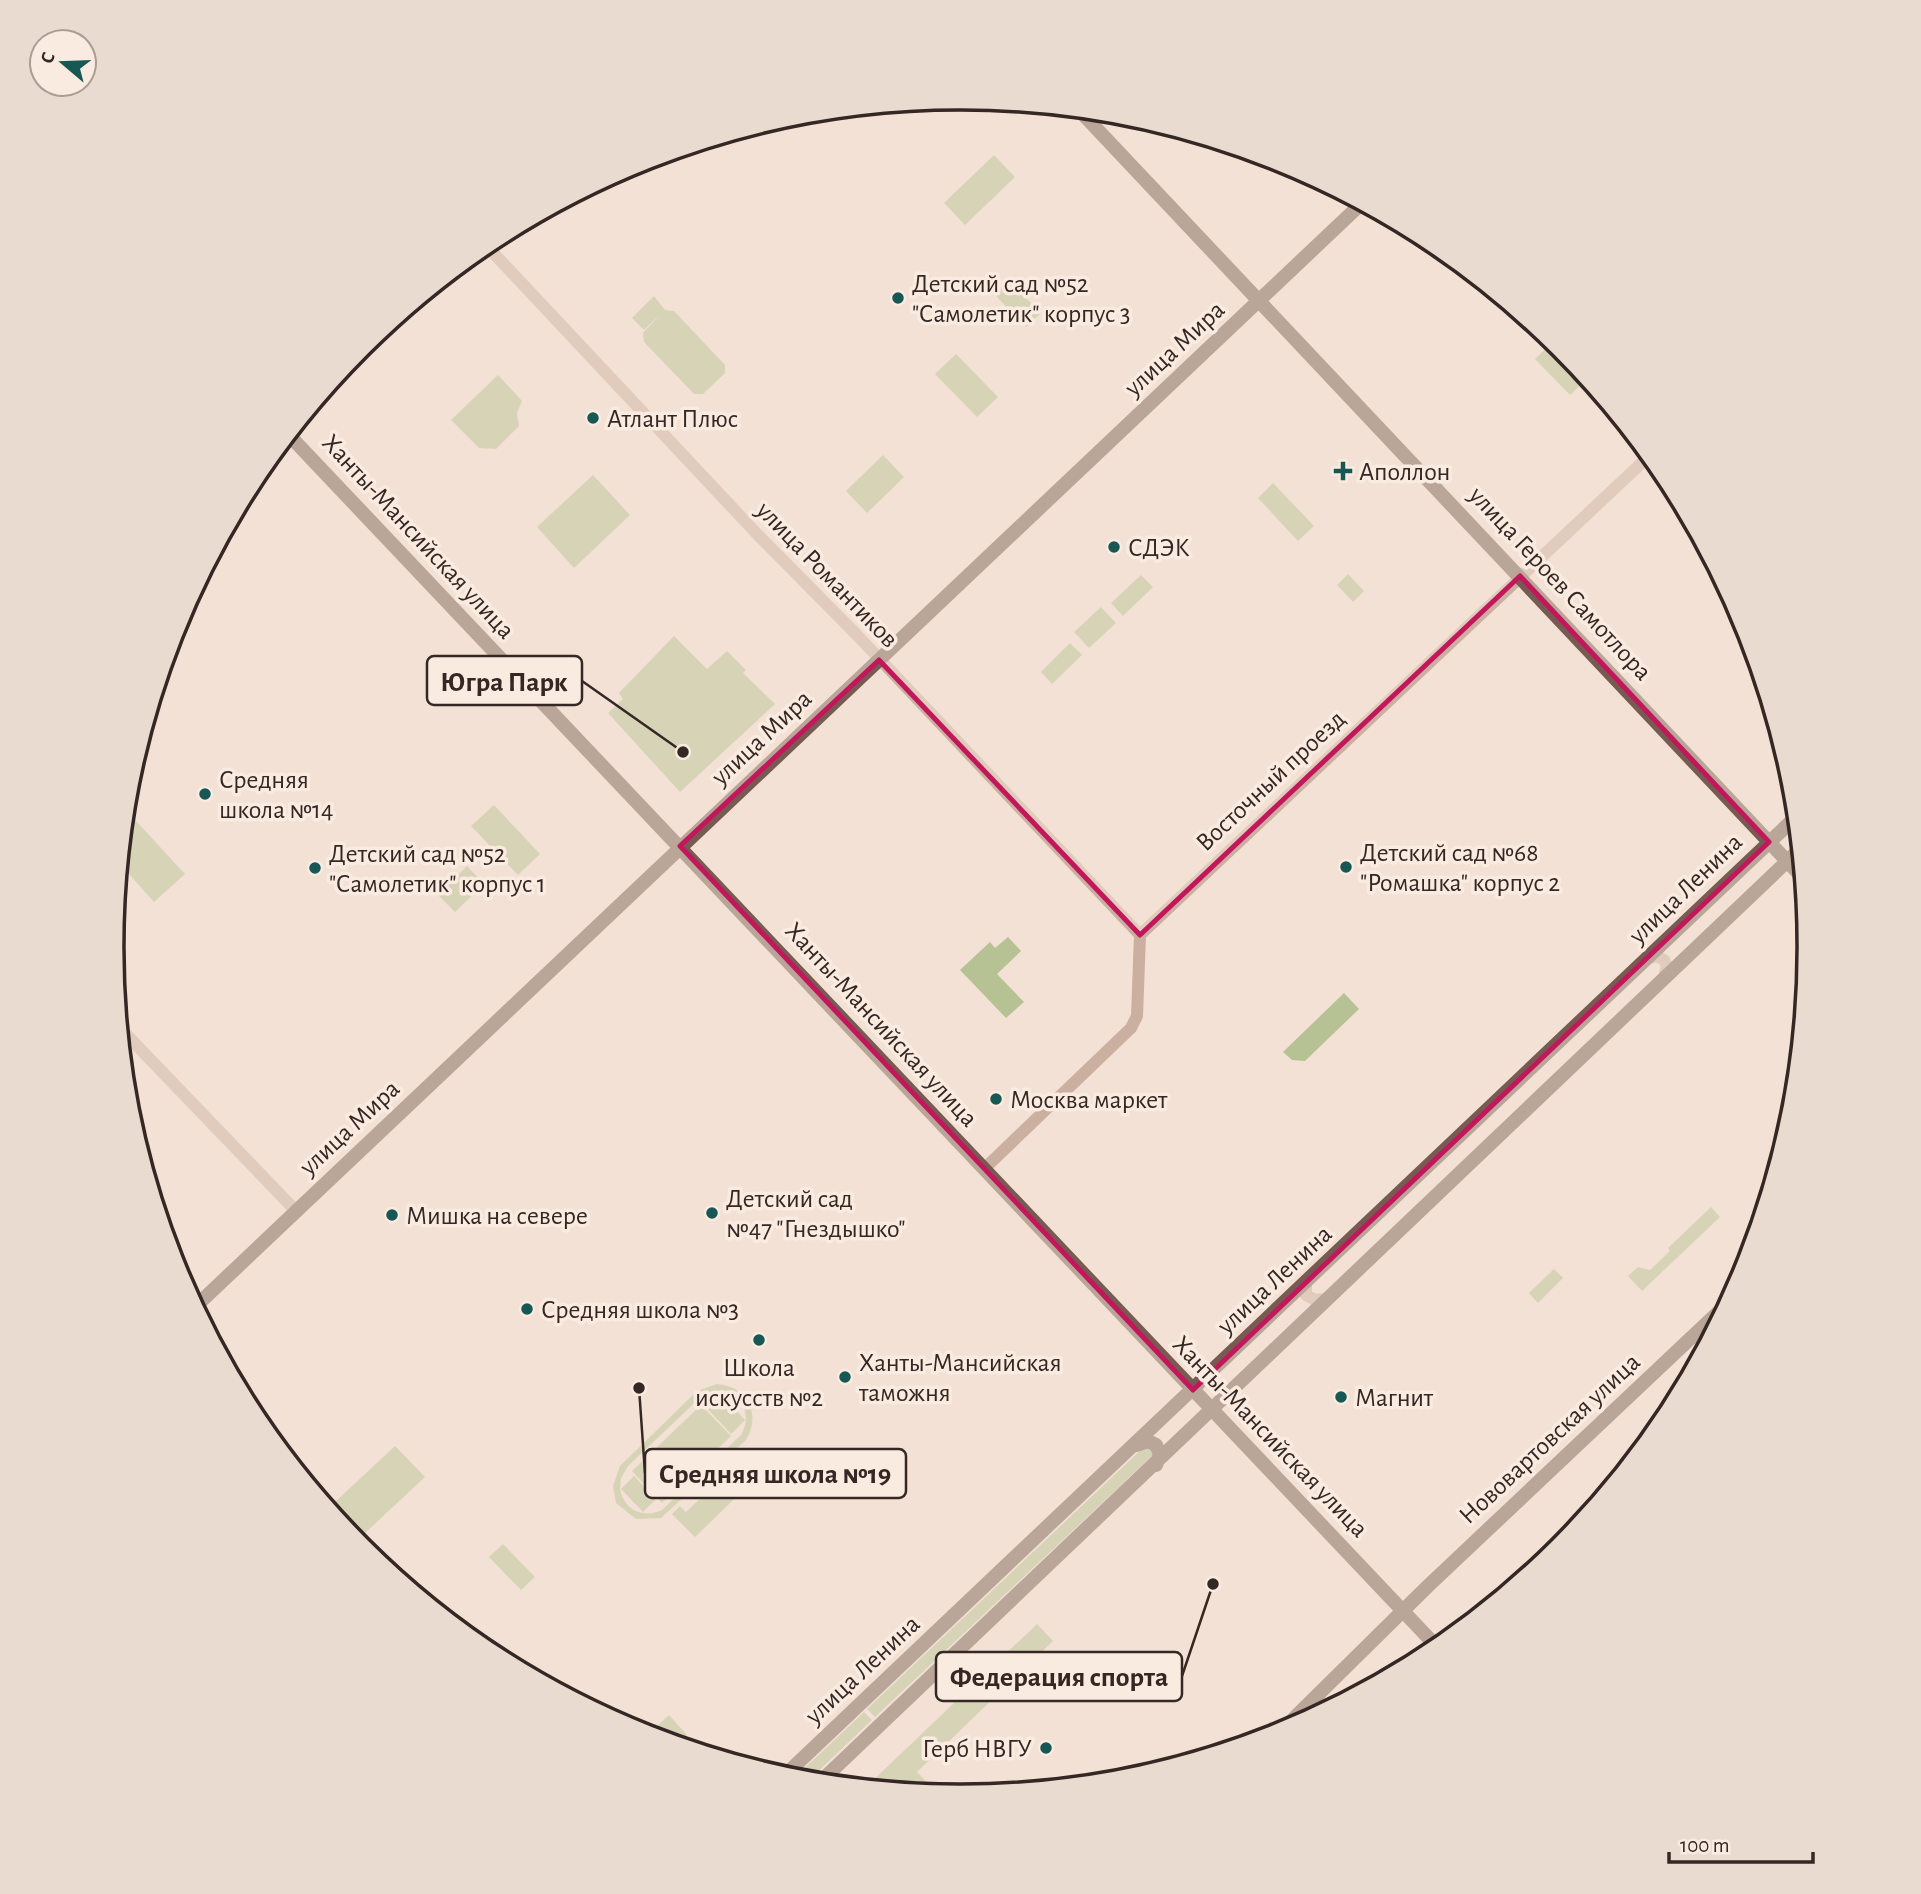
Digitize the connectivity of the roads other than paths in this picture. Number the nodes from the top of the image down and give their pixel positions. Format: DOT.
graph roads {
  1 [pos="1090,120"];
  2 [pos="1355,210"];
  3 [pos="493,253"];
  4 [pos="1260,300"];
  5 [pos="295,441"];
  6 [pos="1642,463"];
  7 [pos="1520,576"];
  8 [pos="880,660"];
  9 [pos="1788,825"];
  10 [pos="1769,842"];
  11 [pos="680,846"];
  12 [pos="1792,857"];
  13 [pos="1787,861"];
  14 [pos="1793,867"];
  15 [pos="1140,934"];
  16 [pos="1646,959"];
  17 [pos="1664,978"];
  18 [pos="129,1038"];
  19 [pos="985,1168"];
  20 [pos="296,1211"];
  21 [pos="1306,1280"];
  22 [pos="1325,1299"];
  23 [pos="202,1300"];
  24 [pos="1709,1321"];
  25 [pos="1193,1390"];
  26 [pos="1211,1409"];
  27 [pos="1135,1445"];
  28 [pos="1156,1465"];
  29 [pos="1404,1612"];
  30 [pos="1430,1639"];
  31 [pos="1303,1710"];
  32 [pos="793,1767"];
  33 [pos="829,1773"];
  1 -- 4 [label="main road, улица Героев Самотлора"];
  2 -- 4 [label="main road, улица Мира"];
  3 -- 8 [label="street, улица Романтиков"];
  4 -- 7 [label="main road, улица Героев Самотлора"];
  4 -- 8 [label="main road, улица Мира"];
  5 -- 11 [label="main road, Ханты-Мансийская улица"];
  6 -- 7 [label="street, Восточный проезд"];
  7 -- 10 [label="main road, улица Героев Самотлора"];
  7 -- 15 [label="street, Восточный проезд"];
  8 -- 11 [label="main road, улица Мира"];
  8 -- 15 [label="street, улица Романтиков"];
  9 -- 10 [label="main road, улица Ленина"];
  10 -- 13 [label="main road, улица Героев Самотлора"];
  10 -- 16 [label="main road, улица Ленина"];
  11 -- 19 [label="main road, Ханты-Мансийская улица"];
  11 -- 20 [label="main road, улица Мира"];
  12 -- 13 [label="main road, улица Ленина"];
  13 -- 14 [label="main road, улица Героев Самотлора"];
  13 -- 17 [label="main road, улица Ленина"];
  15 -- 19 [label="street"];
  16 -- 17 [label="street"];
  16 -- 21 [label="main road, улица Ленина"];
  17 -- 22 [label="main road, улица Ленина"];
  18 -- 20 [label="street"];
  19 -- 25 [label="main road, Ханты-Мансийская улица"];
  20 -- 23 [label="main road, улица Мира"];
  21 -- 22 [label="street"];
  21 -- 25 [label="main road, улица Ленина"];
  22 -- 26 [label="main road, улица Ленина"];
  24 -- 29 [label="main road, Нововартовская улица"];
  25 -- 26 [label="main road, Ханты-Мансийская улица"];
  25 -- 27 [label="main road, улица Ленина"];
  26 -- 28 [label="main road, улица Ленина"];
  26 -- 29 [label="main road, Ханты-Мансийская улица"];
  27 -- 28 [label="main road"];
  27 -- 32 [label="main road, улица Ленина"];
  28 -- 33 [label="main road, улица Ленина"];
  29 -- 30 [label="main road, Ханты-Мансийская улица"];
  29 -- 31 [label="main road, Нововартовская улица"];
}
